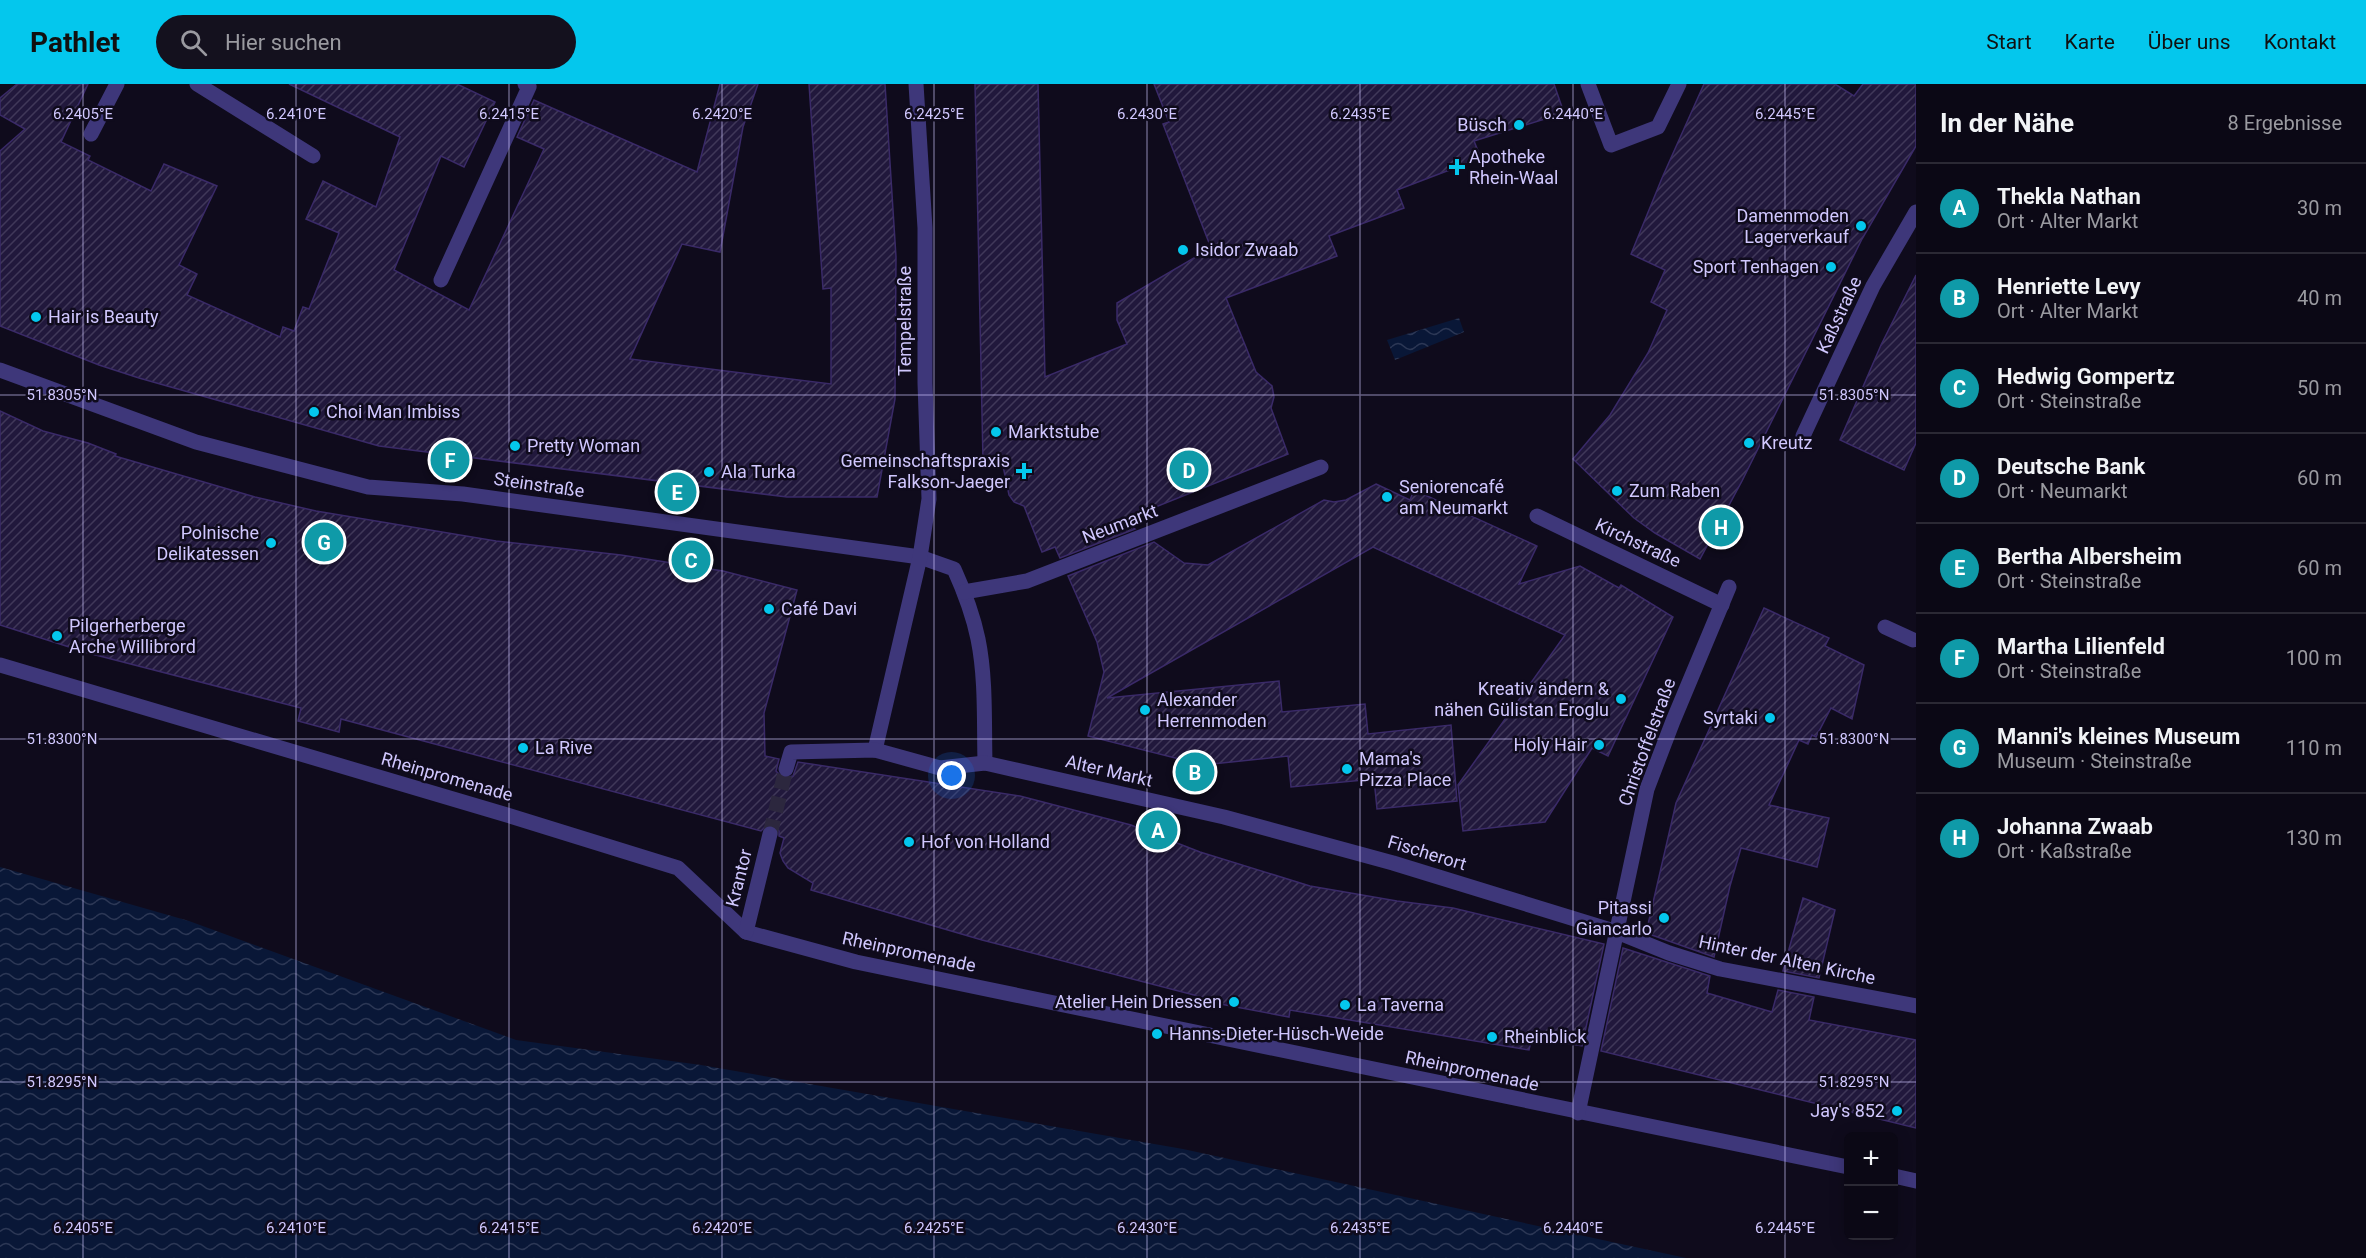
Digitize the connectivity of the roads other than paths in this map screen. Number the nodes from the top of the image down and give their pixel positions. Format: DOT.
graph roads {
  1 [pos="117,84"];
  2 [pos="197,84"];
  3 [pos="525,84"];
  4 [pos="916,84"];
  5 [pos="1588,84"];
  6 [pos="1679,84"];
  7 [pos="91,134"];
  8 [pos="313,156"];
  9 [pos="1916,212"];
  10 [pos="441,280"];
  11 [pos="0,370"];
  12 [pos="1803,436"];
  13 [pos="1321,467"];
  14 [pos="1537,516"];
  15 [pos="920,556"];
  16 [pos="1729,587"];
  17 [pos="964,592"];
  18 [pos="1722,605"];
  19 [pos="1886,627"];
  20 [pos="1913,640"];
  21 [pos="0,665"];
  22 [pos="875,750"];
  23 [pos="985,763"];
  24 [pos="786,769"];
  25 [pos="1224,817"];
  26 [pos="770,834"];
  27 [pos="746,932"];
  28 [pos="1617,932"];
  29 [pos="1916,1006"];
  30 [pos="1578,1113"];
  31 [pos="1844,1166"];
  32 [pos="1898,1177"];
  33 [pos="1916,1181"];
  1 -- 7 [label="street"];
  2 -- 8 [label="street"];
  3 -- 10 [label="street"];
  4 -- 15 [label="street, Tempelstraße"];
  5 -- 6 [label="street"];
  9 -- 12 [label="street, Kaßstraße"];
  11 -- 15 [label="street, Steinstraße"];
  13 -- 17 [label="street, Neumarkt"];
  14 -- 18 [label="street, Kirchstraße"];
  15 -- 17 [label="street, Steinstraße"];
  15 -- 22 [label="street"];
  16 -- 18 [label="street"];
  17 -- 23 [label="street"];
  18 -- 28 [label="street, Christoffelstraße"];
  19 -- 20 [label="street"];
  21 -- 27 [label="street, Rheinpromenade"];
  22 -- 23 [label="street, Alter Markt"];
  22 -- 24 [label="street, Alter Markt"];
  23 -- 25 [label="street, Alter Markt"];
  25 -- 28 [label="street, Fischerort"];
  26 -- 27 [label="street, Krantor"];
  27 -- 30 [label="street, Rheinpromenade"];
  28 -- 29 [label="street, Hinter der Alten Kirche"];
  28 -- 30 [label="street, Christoffelstraße"];
  30 -- 31 [label="street, Rheinpromenade"];
  32 -- 33 [label="street"];
}
